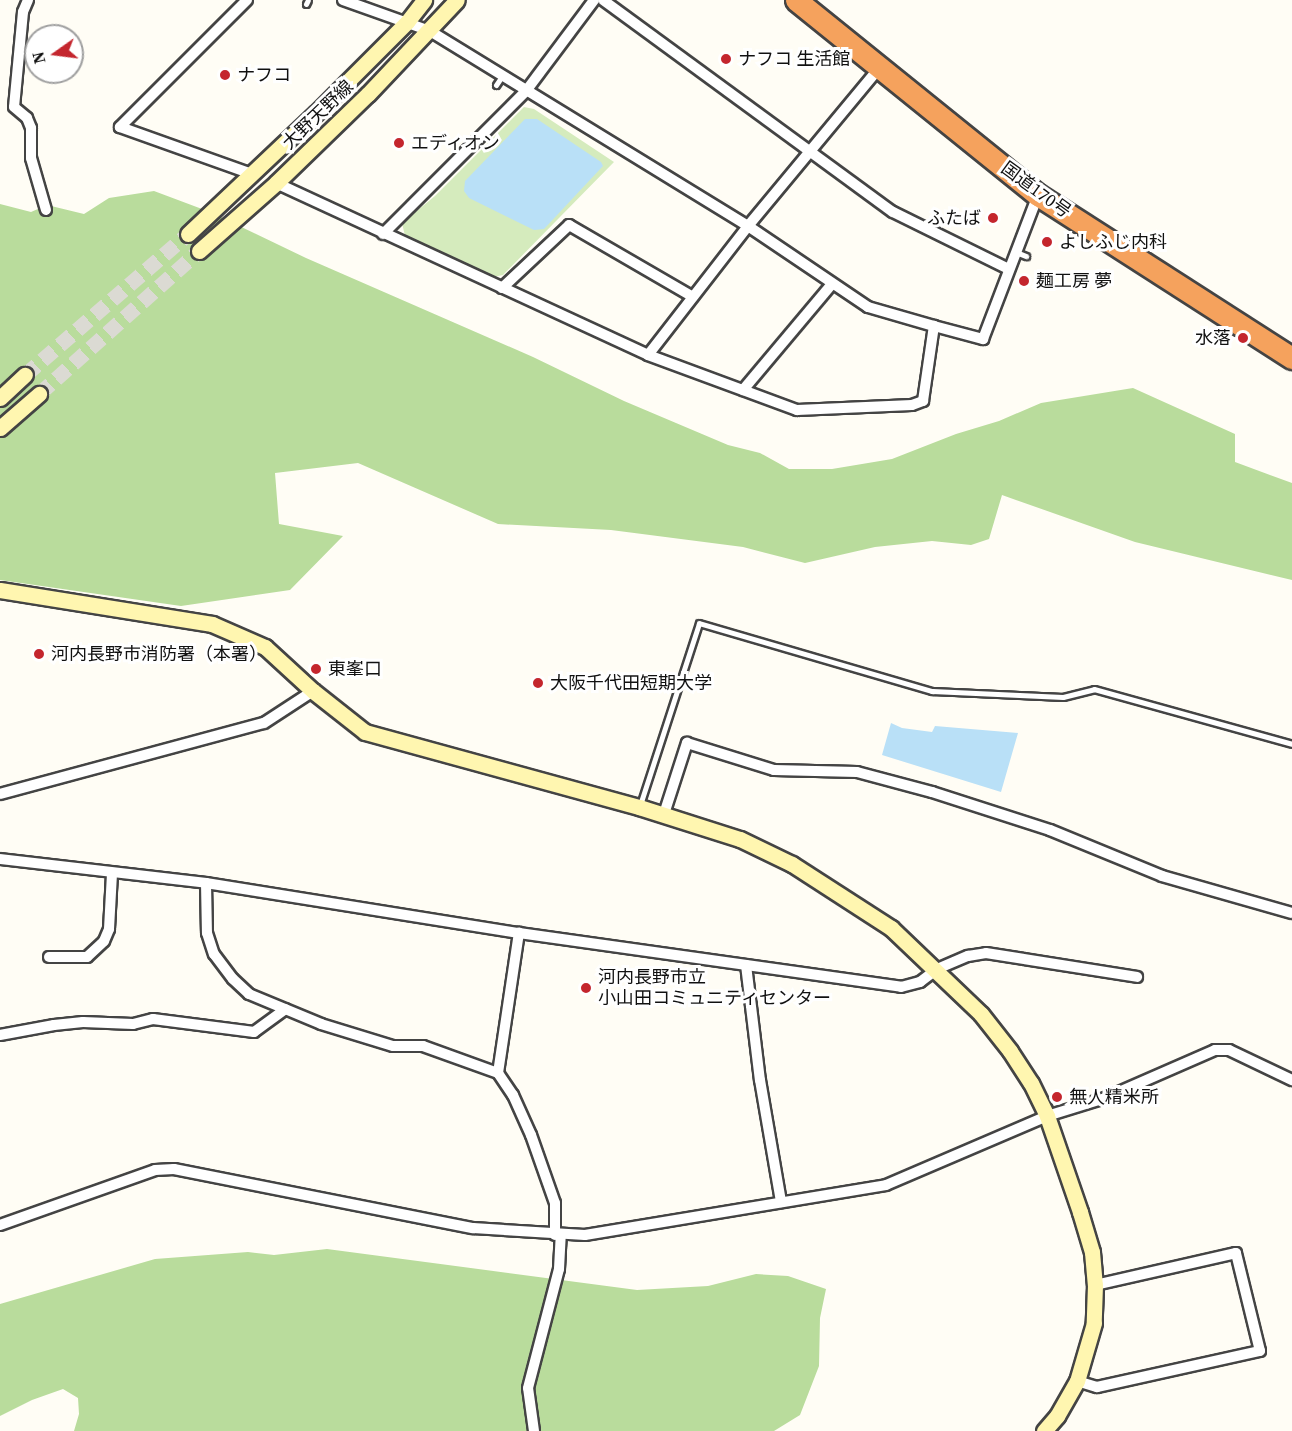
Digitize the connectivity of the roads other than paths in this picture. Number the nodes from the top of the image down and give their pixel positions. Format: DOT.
graph roads {
  1 [pos="28,0"];
  2 [pos="247,0"];
  3 [pos="343,0"];
  4 [pos="424,0"];
  5 [pos="457,0"];
  6 [pos="594,0"];
  7 [pos="603,0"];
  8 [pos="796,0"];
  9 [pos="364,3"];
  10 [pos="407,22"];
  11 [pos="430,31"];
  12 [pos="879,68"];
  13 [pos="526,91"];
  14 [pos="810,152"];
  15 [pos="252,174"];
  16 [pos="276,183"];
  17 [pos="1038,195"];
  18 [pos="46,210"];
  19 [pos="748,226"];
  20 [pos="188,234"];
  21 [pos="383,234"];
  22 [pos="198,251"];
  23 [pos="1010,269"];
  24 [pos="832,284"];
  25 [pos="502,288"];
  26 [pos="693,297"];
  27 [pos="934,326"];
  28 [pos="648,355"];
  29 [pos="1292,358"];
  30 [pos="25,375"];
  31 [pos="743,390"];
  32 [pos="39,394"];
  33 [pos="0,398"];
  34 [pos="0,428"];
  35 [pos="0,590"];
  36 [pos="313,691"];
  37 [pos="1292,744"];
  38 [pos="0,794"];
  39 [pos="639,807"];
  40 [pos="663,814"];
  41 [pos="0,859"];
  42 [pos="112,873"];
  43 [pos="206,883"];
  44 [pos="1292,913"];
  45 [pos="519,933"];
  46 [pos="49,957"];
  47 [pos="746,965"];
  48 [pos="937,969"];
  49 [pos="1137,977"];
  50 [pos="286,1009"];
  51 [pos="0,1035"];
  52 [pos="498,1073"];
  53 [pos="1292,1080"];
  54 [pos="1047,1116"];
  55 [pos="781,1202"];
  56 [pos="0,1226"];
  57 [pos="558,1235"];
  58 [pos="1095,1285"];
  59 [pos="1077,1381"];
  60 [pos="534,1431"];
  61 [pos="1044,1431"];
  1 -- 18 [label="street"];
  2 -- 15 [label="street"];
  3 -- 9 [label="street"];
  4 -- 10 [label="street, 大野天野線"];
  5 -- 11 [label="street, 大野天野線"];
  6 -- 13 [label="street"];
  7 -- 14 [label="street"];
  8 -- 12 [label="highway, 国道170号"];
  9 -- 10 [label="street"];
  10 -- 11 [label="street"];
  10 -- 15 [label="street, 大野天野線"];
  11 -- 13 [label="street"];
  11 -- 16 [label="street, 大野天野線"];
  12 -- 14 [label="street"];
  12 -- 17 [label="highway, 国道170号"];
  13 -- 19 [label="street"];
  13 -- 21 [label="street"];
  14 -- 19 [label="street"];
  14 -- 23 [label="street"];
  15 -- 20 [label="street, 大野天野線"];
  16 -- 21 [label="street"];
  16 -- 22 [label="street, 大野天野線"];
  17 -- 23 [label="street"];
  17 -- 29 [label="highway, 国道170号"];
  19 -- 24 [label="street"];
  19 -- 26 [label="street"];
  21 -- 25 [label="street"];
  23 -- 27 [label="street"];
  24 -- 27 [label="street"];
  24 -- 31 [label="street"];
  25 -- 26 [label="street"];
  25 -- 28 [label="street"];
  26 -- 28 [label="street"];
  27 -- 31 [label="street"];
  28 -- 31 [label="street"];
  30 -- 33 [label="street"];
  32 -- 34 [label="street"];
  35 -- 36 [label="street"];
  36 -- 38 [label="street"];
  36 -- 39 [label="street"];
  37 -- 39 [label="lane"];
  39 -- 40 [label="street"];
  40 -- 44 [label="street"];
  40 -- 48 [label="street"];
  41 -- 42 [label="street"];
  42 -- 43 [label="street"];
  42 -- 46 [label="street"];
  43 -- 45 [label="street"];
  43 -- 50 [label="street"];
  45 -- 47 [label="street"];
  45 -- 52 [label="street"];
  47 -- 48 [label="street"];
  47 -- 55 [label="street"];
  48 -- 49 [label="street"];
  48 -- 54 [label="street"];
  50 -- 51 [label="street"];
  50 -- 52 [label="street"];
  52 -- 57 [label="street"];
  53 -- 54 [label="street"];
  54 -- 55 [label="street"];
  54 -- 58 [label="street"];
  55 -- 57 [label="street"];
  56 -- 57 [label="street"];
  57 -- 60 [label="street"];
  58 -- 59 [label="street"];
  58 -- 59 [label="street"];
  59 -- 61 [label="street"];
}
